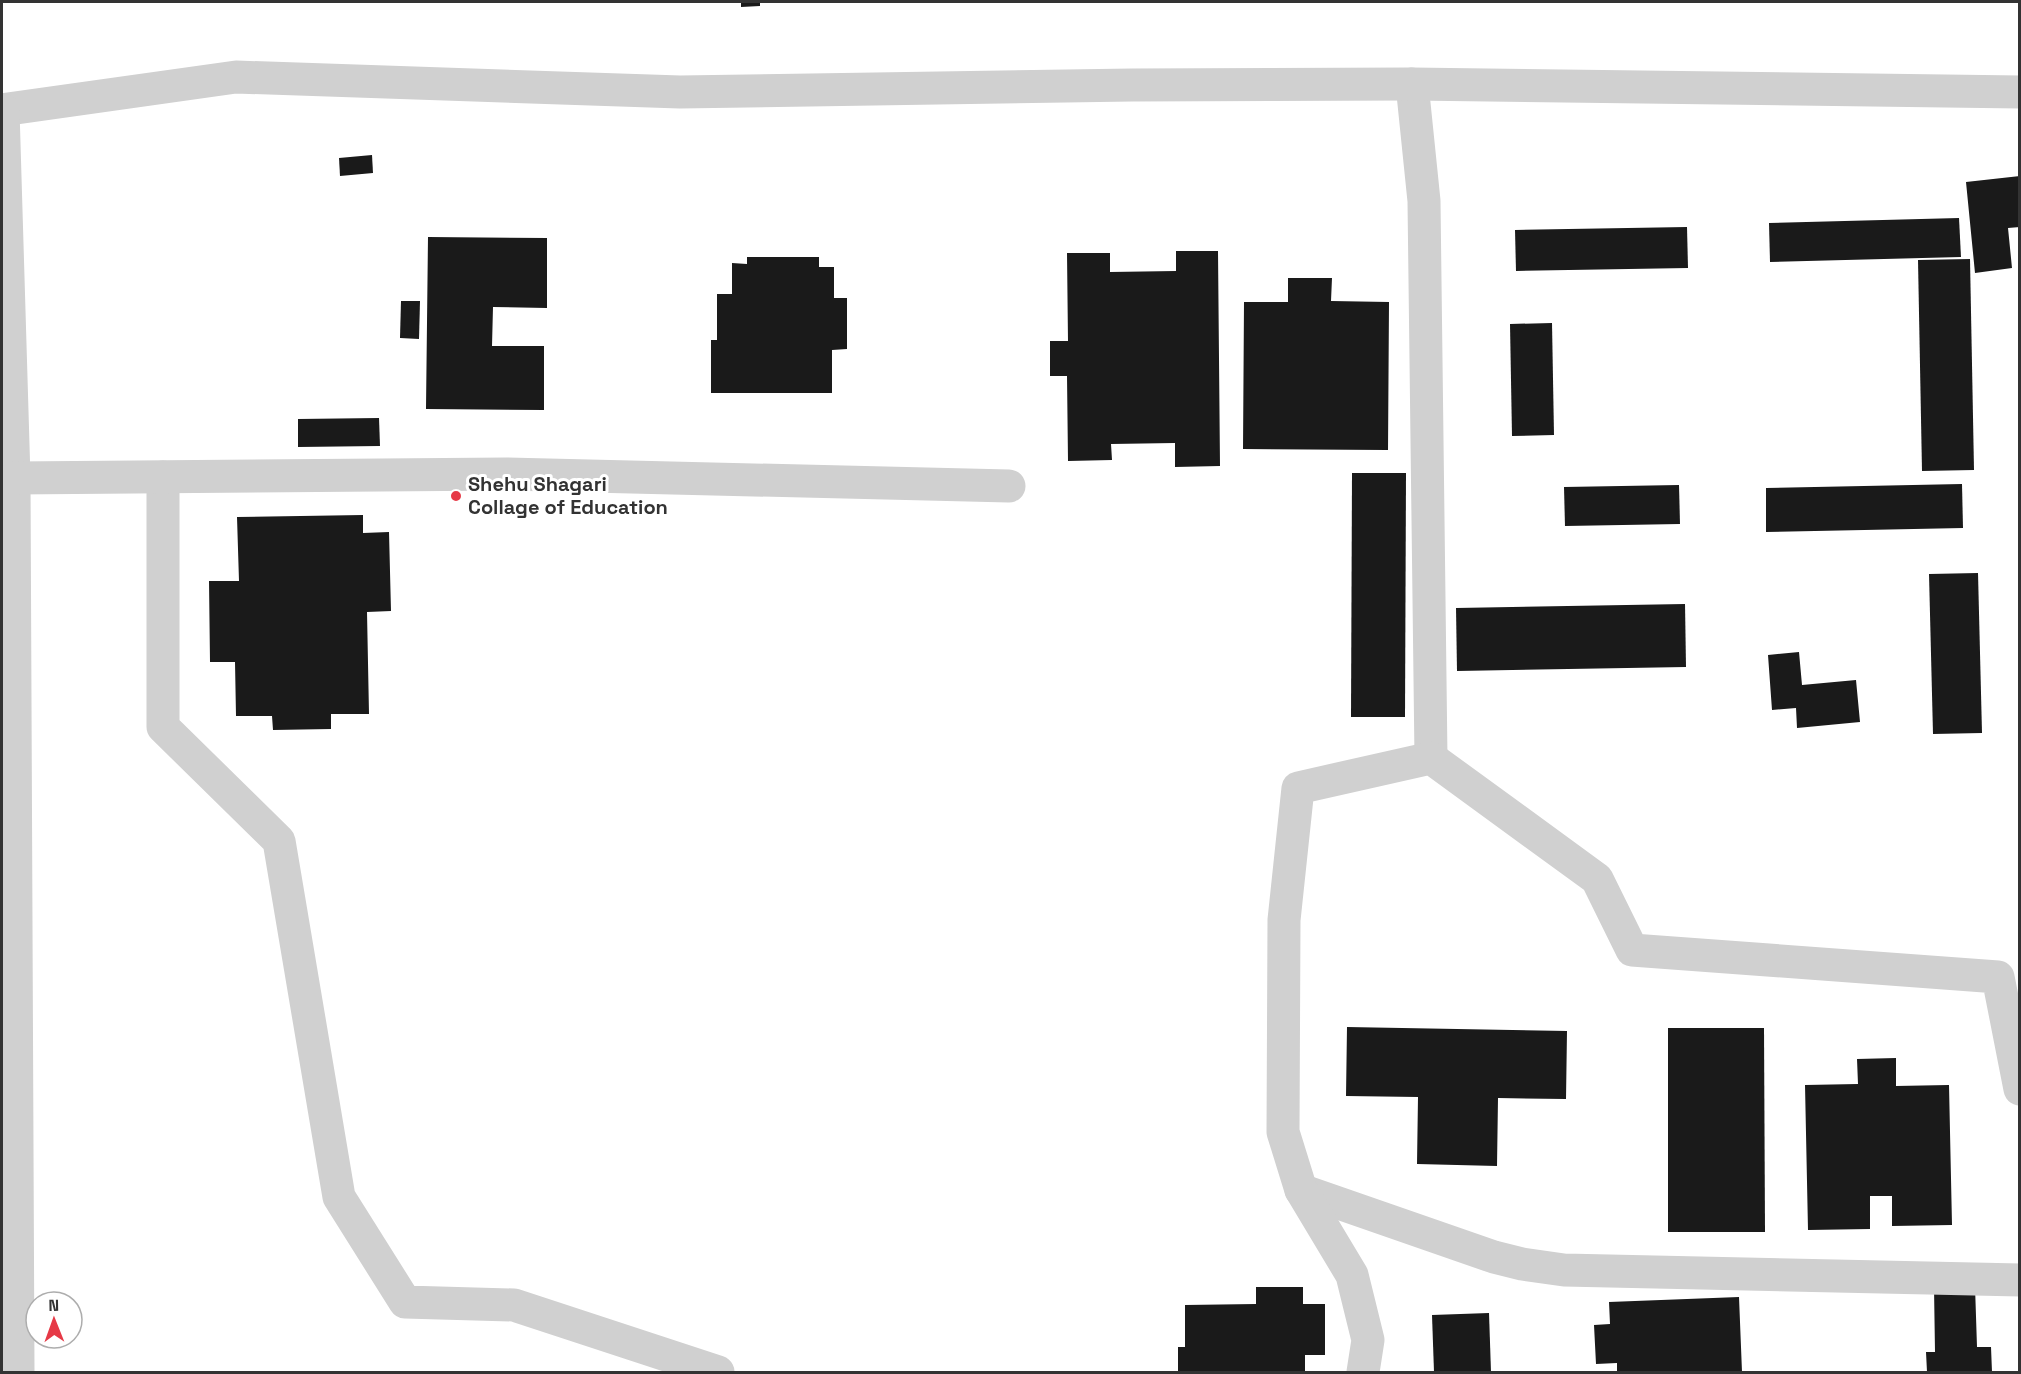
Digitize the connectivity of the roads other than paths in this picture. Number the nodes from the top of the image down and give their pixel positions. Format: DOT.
graph roads {
  1 [pos="1412,84"];
  2 [pos="2019,92"];
  3 [pos="2,110"];
  4 [pos="163,477"];
  5 [pos="14,478"];
  6 [pos="1009,486"];
  7 [pos="8,592"];
  8 [pos="1431,758"];
  9 [pos="8,873"];
  10 [pos="2019,1089"];
  11 [pos="1301,1190"];
  12 [pos="2019,1280"];
  13 [pos="646,1349"];
  14 [pos="18,1372"];
  15 [pos="673,1372"];
  16 [pos="718,1372"];
  17 [pos="1363,1372"];
  1 -- 2 [label="street"];
  1 -- 3 [label="street"];
  1 -- 8 [label="street"];
  3 -- 5 [label="street"];
  4 -- 5 [label="street"];
  4 -- 6 [label="street"];
  4 -- 13 [label="street"];
  5 -- 7 [label="street"];
  7 -- 9 [label="street"];
  8 -- 10 [label="street"];
  8 -- 11 [label="street"];
  9 -- 14 [label="street"];
  11 -- 12 [label="street"];
  11 -- 17 [label="street"];
  13 -- 15 [label="street"];
  13 -- 16 [label="street"];
}
